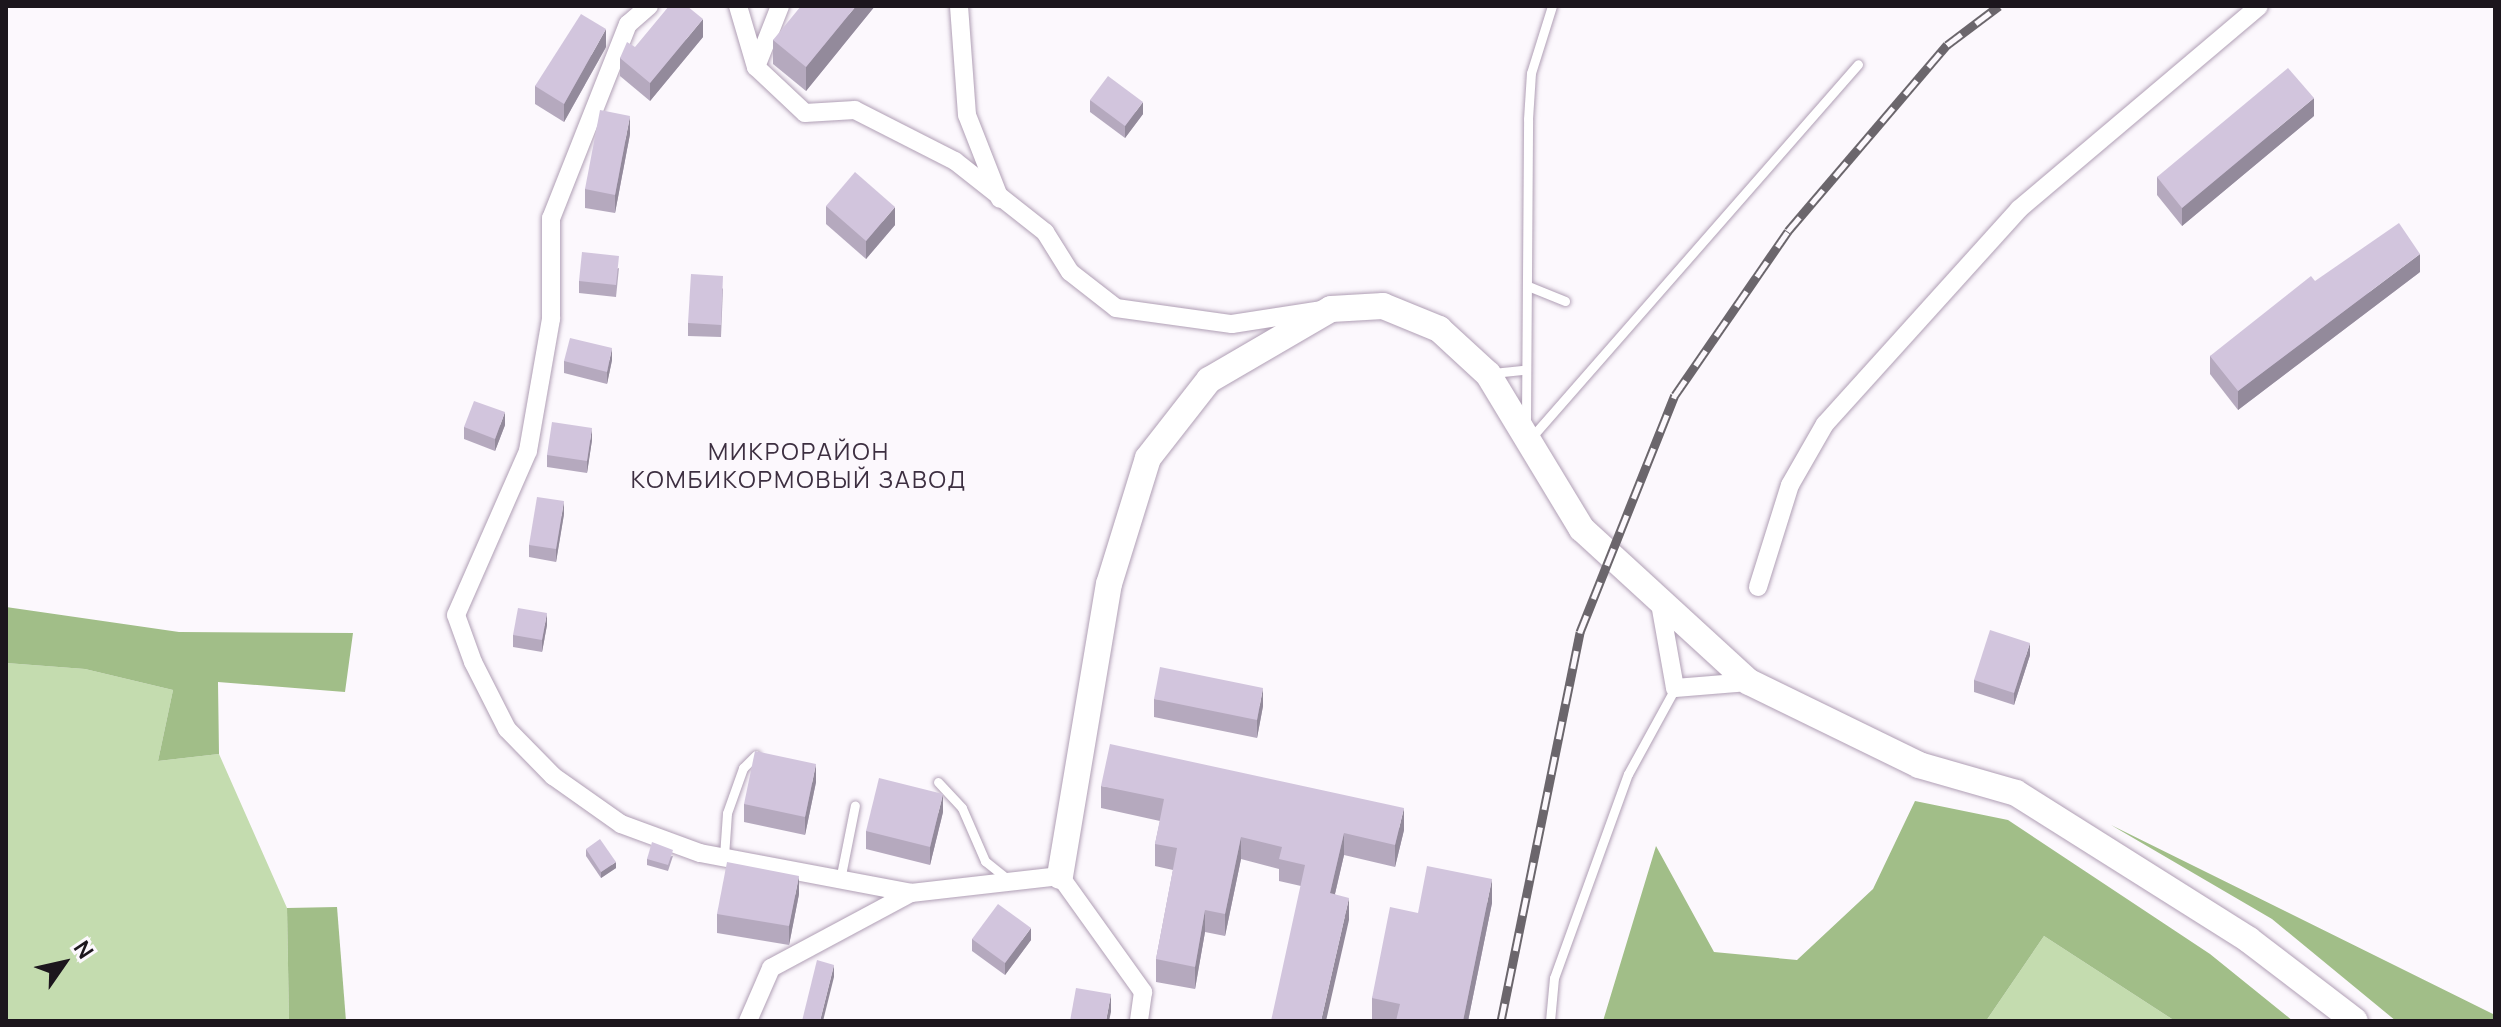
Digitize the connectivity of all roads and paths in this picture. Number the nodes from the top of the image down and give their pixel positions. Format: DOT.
graph roads {
  1 [pos="649,6"];
  2 [pos="738,6"];
  3 [pos="780,6"];
  4 [pos="959,6"];
  5 [pos="1552,6"];
  6 [pos="2259,6"];
  7 [pos="1858,64"];
  8 [pos="756,67"];
  9 [pos="1001,202"];
  10 [pos="1528,286"];
  11 [pos="1565,301"];
  12 [pos="1331,309"];
  13 [pos="1522,370"];
  14 [pos="1488,374"];
  15 [pos="1528,442"];
  16 [pos="1758,587"];
  17 [pos="1659,596"];
  18 [pos="1749,682"];
  19 [pos="1675,688"];
  20 [pos="756,755"];
  21 [pos="938,782"];
  22 [pos="855,805"];
  23 [pos="724,856"];
  24 [pos="1060,876"];
  25 [pos="840,880"];
  26 [pos="1013,884"];
  27 [pos="911,893"];
  28 [pos="748,1021"];
  29 [pos="1139,1021"];
  30 [pos="1550,1021"];
  31 [pos="2355,1021"];
  1 -- 23 [label="street"];
  2 -- 8 [label="street"];
  3 -- 8 [label="street"];
  4 -- 9 [label="street"];
  5 -- 10 [label="lane"];
  6 -- 16 [label="street"];
  7 -- 15 [label="lane"];
  8 -- 9 [label="street"];
  9 -- 12 [label="street"];
  10 -- 11 [label="lane"];
  10 -- 13 [label="lane"];
  12 -- 14 [label="street"];
  12 -- 24 [label="street"];
  13 -- 14 [label="lane"];
  13 -- 15 [label="lane"];
  14 -- 15 [label="street"];
  15 -- 17 [label="street"];
  17 -- 18 [label="street"];
  17 -- 19 [label="street"];
  18 -- 19 [label="street"];
  18 -- 31 [label="street"];
  19 -- 30 [label="lane"];
  20 -- 23 [label="lane"];
  21 -- 26 [label="lane"];
  22 -- 25 [label="lane"];
  23 -- 25 [label="street"];
  24 -- 26 [label="street"];
  24 -- 29 [label="street"];
  25 -- 27 [label="street"];
  26 -- 27 [label="street"];
  27 -- 28 [label="street"];
}
